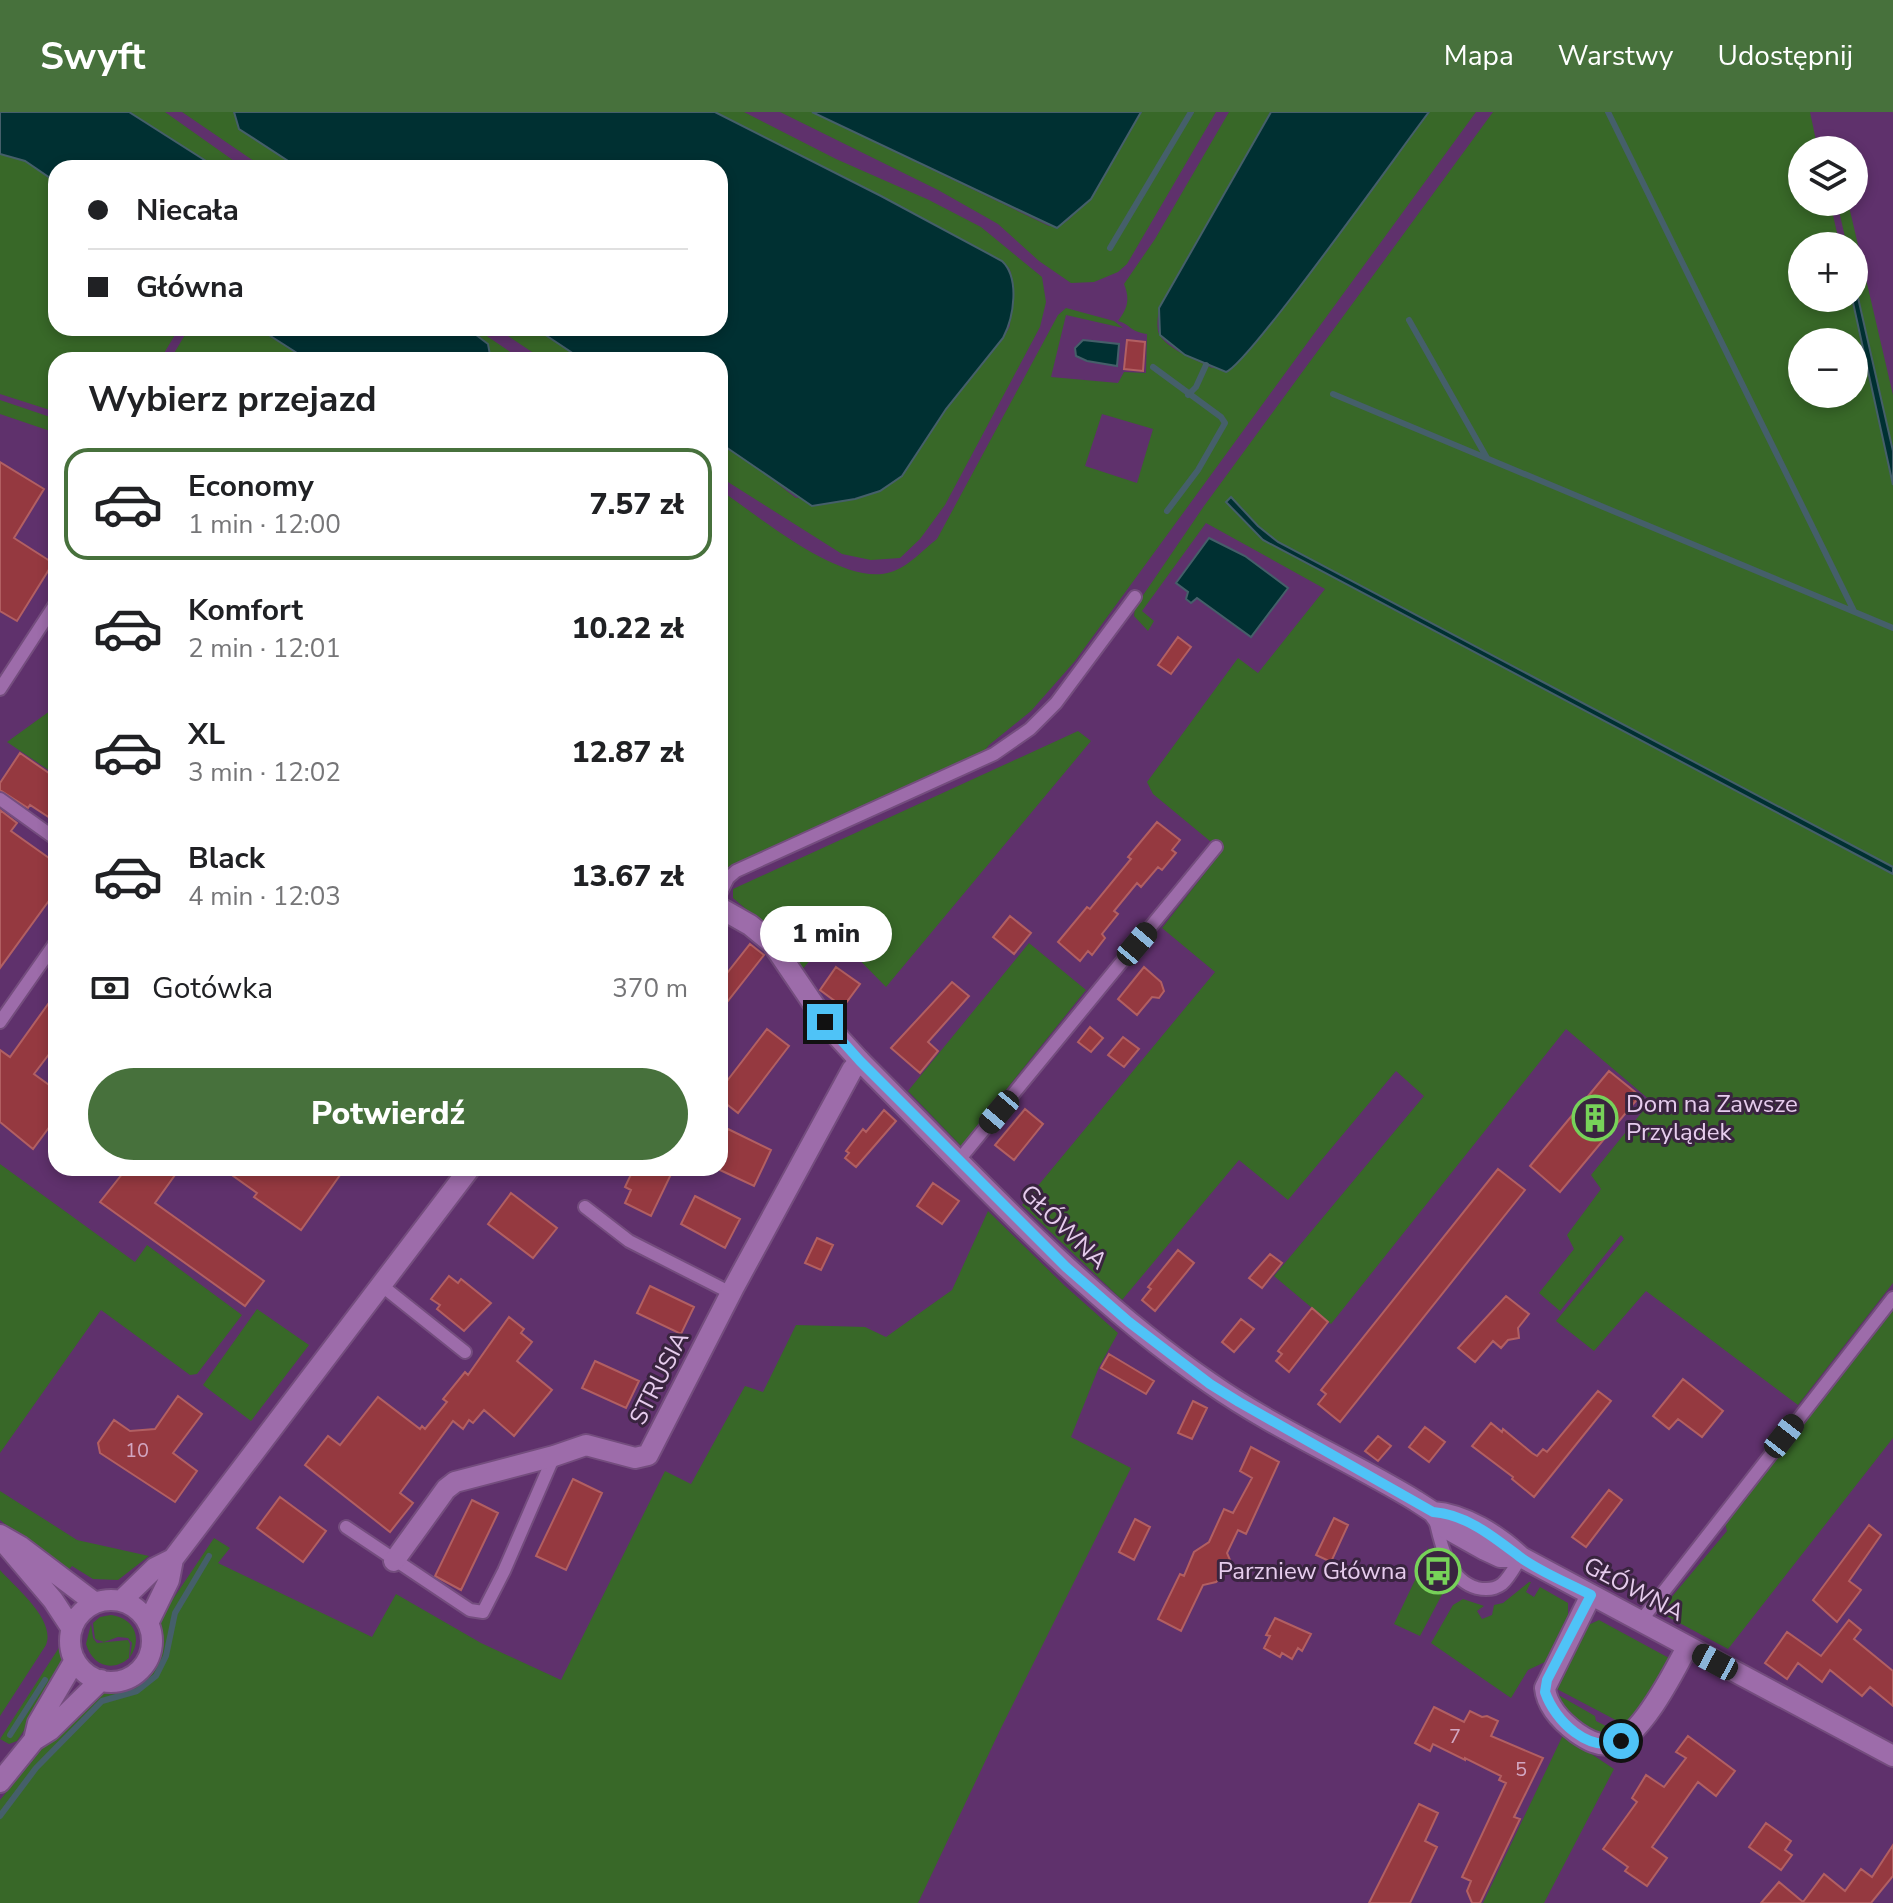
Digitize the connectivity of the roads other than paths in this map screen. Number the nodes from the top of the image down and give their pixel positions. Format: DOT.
graph roads {
  1 [pos="1135,597"];
  2 [pos="48,615"];
  3 [pos="0,689"];
  4 [pos="0,799"];
  5 [pos="48,833"];
  6 [pos="1216,847"];
  7 [pos="728,878"];
  8 [pos="728,913"];
  9 [pos="48,953"];
  10 [pos="0,1022"];
  11 [pos="860,1061"];
  12 [pos="959,1160"];
  13 [pos="464,1176"];
  14 [pos="585,1207"];
  15 [pos="381,1285"];
  16 [pos="731,1293"];
  17 [pos="1893,1298"];
  18 [pos="465,1352"];
  19 [pos="554,1456"];
  20 [pos="1433,1512"];
  21 [pos="346,1527"];
  22 [pos="2,1538"];
  23 [pos="1521,1557"];
  24 [pos="173,1559"];
  25 [pos="394,1561"];
  26 [pos="1591,1595"];
  27 [pos="121,1601"];
  28 [pos="95,1603"];
  29 [pos="1640,1622"];
  30 [pos="148,1623"];
  31 [pos="72,1629"];
  32 [pos="1687,1647"];
  33 [pos="75,1660"];
  34 [pos="101,1680"];
  35 [pos="34,1740"];
  36 [pos="1893,1756"];
  37 [pos="0,1782"];
  1 -- 7 [label="lane"];
  2 -- 3 [label="lane"];
  4 -- 5 [label="lane"];
  6 -- 12 [label="lane"];
  8 -- 11 [label="street, GŁÓWNA"];
  9 -- 10 [label="lane"];
  11 -- 12 [label="street, GŁÓWNA"];
  11 -- 16 [label="street, STRUSIA"];
  12 -- 20 [label="street, GŁÓWNA"];
  13 -- 15 [label="street"];
  14 -- 16 [label="lane"];
  15 -- 18 [label="lane"];
  15 -- 24 [label="street"];
  16 -- 19 [label="street, STRUSIA"];
  17 -- 29 [label="lane"];
  19 -- 25 [label="street, STRUSIA"];
  19 -- 25 [label="lane"];
  20 -- 23 [label="street, GŁÓWNA"];
  20 -- 23 [label="lane"];
  21 -- 25 [label="lane"];
  22 -- 28 [label="street"];
  22 -- 31 [label="street"];
  23 -- 26 [label="street, GŁÓWNA"];
  24 -- 27 [label="street"];
  24 -- 30 [label="street"];
  26 -- 29 [label="street, GŁÓWNA"];
  26 -- 32 [label="street"];
  27 -- 28 [label="street"];
  27 -- 30 [label="street"];
  28 -- 31 [label="street"];
  29 -- 32 [label="street, GŁÓWNA"];
  30 -- 34 [label="street"];
  31 -- 33 [label="street"];
  32 -- 36 [label="street, GŁÓWNA"];
  33 -- 34 [label="street"];
  33 -- 35 [label="street"];
  34 -- 35 [label="street"];
  35 -- 37 [label="street"];
}
